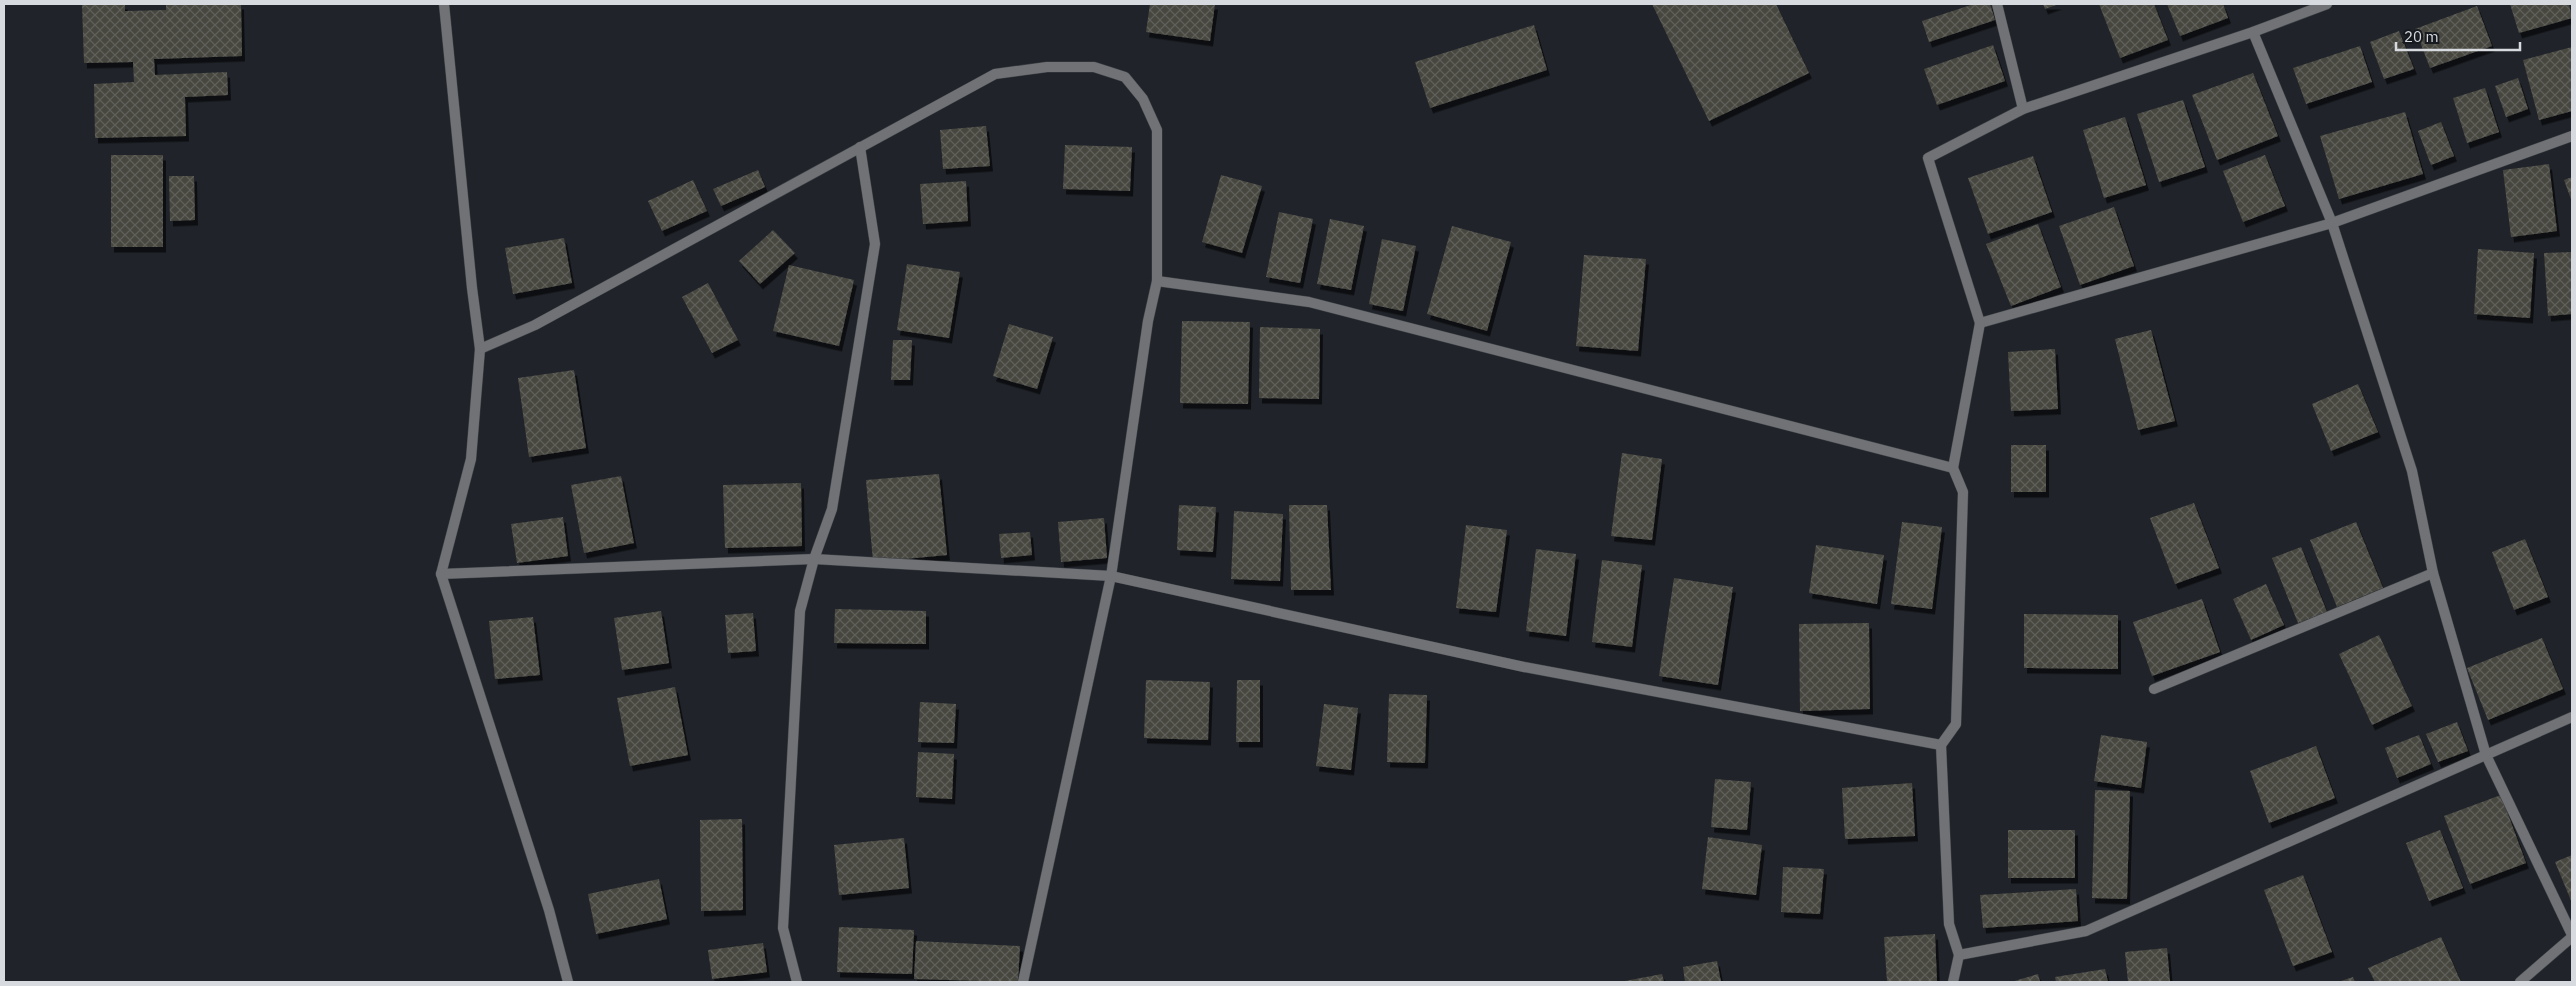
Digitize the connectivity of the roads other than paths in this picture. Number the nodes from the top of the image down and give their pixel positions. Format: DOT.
graph roads {
  1 [pos="444,4"];
  2 [pos="1997,4"];
  3 [pos="2327,4"];
  4 [pos="2253,32"];
  5 [pos="2023,109"];
  6 [pos="2572,136"];
  7 [pos="860,147"];
  8 [pos="2332,223"];
  9 [pos="1157,281"];
  10 [pos="1980,323"];
  11 [pos="480,349"];
  12 [pos="1953,468"];
  13 [pos="814,559"];
  14 [pos="2433,573"];
  15 [pos="441,574"];
  16 [pos="1111,576"];
  17 [pos="2154,689"];
  18 [pos="2572,717"];
  19 [pos="1942,745"];
  20 [pos="2486,755"];
  21 [pos="2572,936"];
  22 [pos="1959,955"];
  23 [pos="568,982"];
  24 [pos="796,982"];
  25 [pos="1023,982"];
  26 [pos="1953,982"];
  27 [pos="2520,982"];
  1 -- 11 [label="street"];
  2 -- 5 [label="street"];
  3 -- 4 [label="street"];
  4 -- 5 [label="street"];
  4 -- 8 [label="street"];
  5 -- 10 [label="street"];
  6 -- 8 [label="street"];
  7 -- 9 [label="street"];
  7 -- 11 [label="street"];
  7 -- 13 [label="street"];
  8 -- 10 [label="street"];
  8 -- 14 [label="street"];
  9 -- 12 [label="street"];
  9 -- 16 [label="street"];
  10 -- 12 [label="street"];
  11 -- 15 [label="street"];
  12 -- 19 [label="street"];
  13 -- 15 [label="street"];
  13 -- 16 [label="street"];
  13 -- 24 [label="street"];
  14 -- 17 [label="street"];
  14 -- 20 [label="street"];
  15 -- 23 [label="street"];
  16 -- 19 [label="street"];
  16 -- 25 [label="street"];
  18 -- 20 [label="street"];
  19 -- 22 [label="street"];
  20 -- 21 [label="street"];
  20 -- 22 [label="street"];
  21 -- 27 [label="street"];
  22 -- 26 [label="street"];
}
